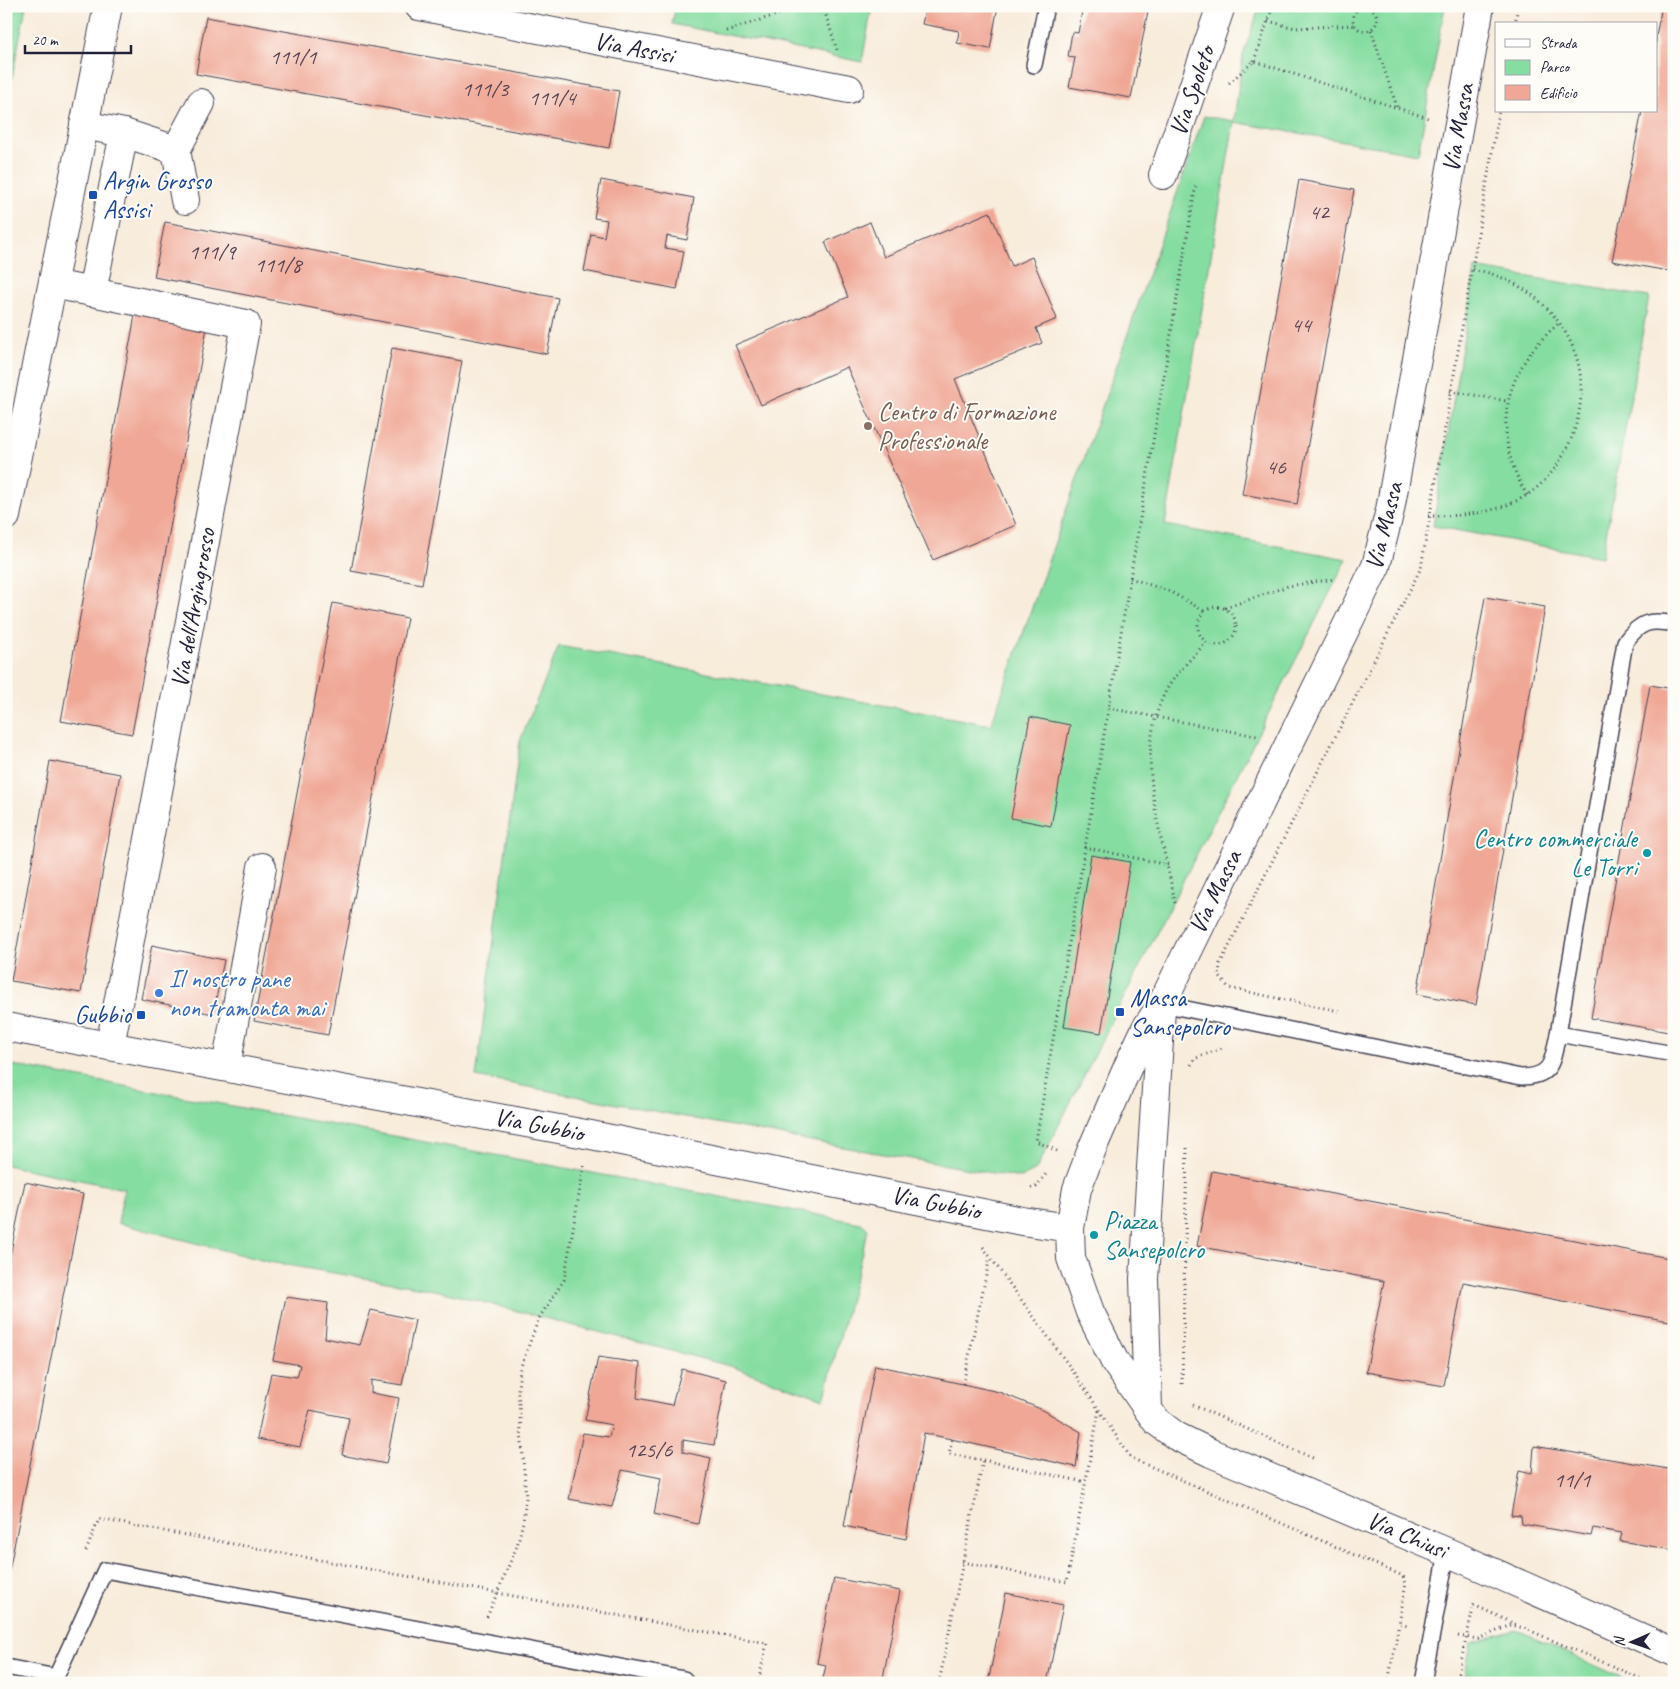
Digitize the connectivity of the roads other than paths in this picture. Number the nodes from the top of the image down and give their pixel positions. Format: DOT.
graph roads {
  1 [pos="108,6"];
  2 [pos="419,6"];
  3 [pos="1046,6"];
  4 [pos="1221,6"];
  5 [pos="1480,6"];
  6 [pos="1034,65"];
  7 [pos="849,89"];
  8 [pos="201,103"];
  9 [pos="84,125"];
  10 [pos="124,133"];
  11 [pos="176,150"];
  12 [pos="1163,175"];
  13 [pos="185,200"];
  14 [pos="53,284"];
  15 [pos="92,292"];
  16 [pos="6,516"];
  17 [pos="1674,624"];
  18 [pos="262,867"];
  19 [pos="1162,1004"];
  20 [pos="6,1027"];
  21 [pos="1558,1034"];
  22 [pos="110,1046"];
  23 [pos="1674,1054"];
  24 [pos="226,1067"];
  25 [pos="1070,1228"];
  26 [pos="1148,1409"];
  27 [pos="1447,1552"];
  28 [pos="1674,1652"];
  29 [pos="6,1668"];
  30 [pos="57,1680"];
  31 [pos="683,1683"];
  32 [pos="1423,1683"];
  1 -- 9 [label="street"];
  2 -- 7 [label="street, Via Assisi"];
  3 -- 6 [label="lane"];
  4 -- 12 [label="street, Via Spoleto"];
  5 -- 19 [label="street, Via Massa"];
  8 -- 11 [label="street"];
  9 -- 10 [label="street"];
  9 -- 14 [label="street"];
  10 -- 11 [label="street"];
  10 -- 15 [label="street"];
  11 -- 13 [label="street"];
  14 -- 15 [label="street, Via dell'Argingrosso"];
  14 -- 16 [label="street"];
  15 -- 22 [label="street, Via dell'Argingrosso"];
  17 -- 21 [label="lane"];
  18 -- 24 [label="street"];
  19 -- 21 [label="lane"];
  19 -- 25 [label="street"];
  19 -- 26 [label="street"];
  20 -- 22 [label="street, Via Gubbio"];
  21 -- 23 [label="lane"];
  22 -- 24 [label="street, Via Gubbio"];
  24 -- 25 [label="street, Via Gubbio"];
  25 -- 26 [label="street"];
  26 -- 27 [label="street, Via Chiusi"];
  27 -- 28 [label="street, Via Chiusi"];
  27 -- 32 [label="lane"];
  29 -- 30 [label="lane"];
  30 -- 31 [label="lane"];
}
